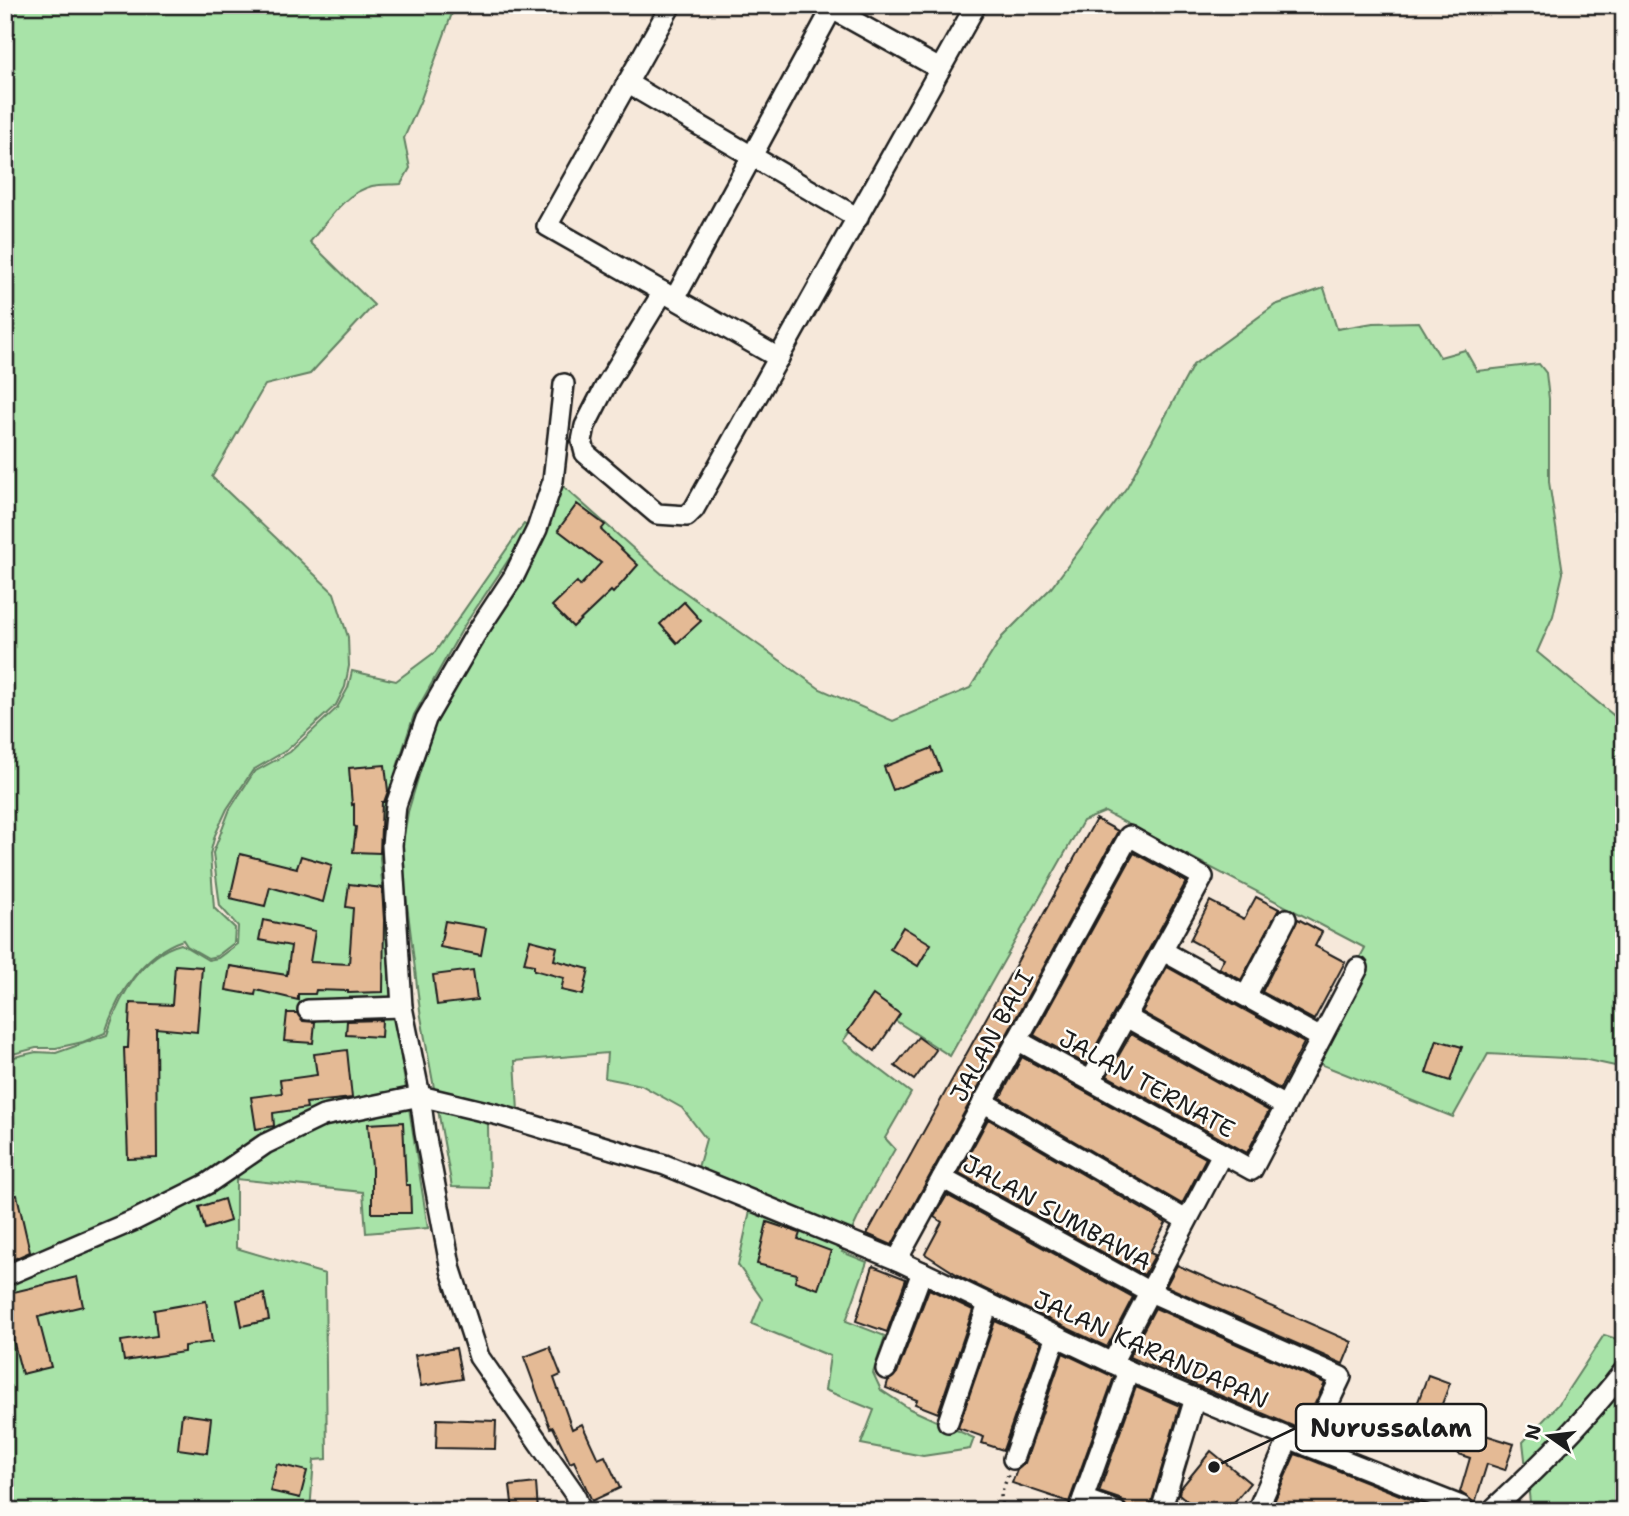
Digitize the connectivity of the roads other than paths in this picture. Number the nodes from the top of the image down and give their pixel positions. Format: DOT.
graph roads {
  1 [pos="671,5"];
  2 [pos="976,5"];
  3 [pos="831,6"];
  4 [pos="940,69"];
  5 [pos="627,83"];
  6 [pos="752,156"];
  7 [pos="858,218"];
  8 [pos="669,295"];
  9 [pos="779,358"];
  10 [pos="564,384"];
  11 [pos="1286,919"];
  12 [pos="1163,951"];
  13 [pos="1358,968"];
  14 [pos="1246,996"];
  15 [pos="402,1007"];
  16 [pos="308,1010"];
  17 [pos="1126,1017"];
  18 [pos="1321,1038"];
  19 [pos="1017,1040"];
  20 [pos="1091,1080"];
  21 [pos="420,1096"];
  22 [pos="983,1102"];
  23 [pos="1286,1106"];
  24 [pos="1222,1154"];
  25 [pos="942,1178"];
  26 [pos="1186,1220"];
  27 [pos="897,1260"];
  28 [pos="922,1272"];
  29 [pos="5,1276"];
  30 [pos="1148,1291"];
  31 [pos="988,1304"];
  32 [pos="1056,1336"];
  33 [pos="1121,1367"];
  34 [pos="886,1368"];
  35 [pos="1624,1371"];
  36 [pos="1195,1398"];
  37 [pos="948,1422"];
  38 [pos="1289,1438"];
  39 [pos="1308,1446"];
  40 [pos="1013,1459"];
  41 [pos="581,1511"];
  42 [pos="1116,1511"];
  43 [pos="1161,1511"];
  44 [pos="1257,1511"];
  45 [pos="1466,1511"];
  46 [pos="1492,1511"];
  1 -- 5 [label="street"];
  2 -- 4 [label="street"];
  3 -- 4 [label="street"];
  3 -- 6 [label="street"];
  4 -- 7 [label="street"];
  5 -- 6 [label="street"];
  5 -- 8 [label="street"];
  6 -- 7 [label="street"];
  6 -- 8 [label="street"];
  7 -- 9 [label="street"];
  8 -- 9 [label="street"];
  8 -- 9 [label="street"];
  10 -- 15 [label="street"];
  11 -- 14 [label="street"];
  12 -- 14 [label="street"];
  12 -- 17 [label="street"];
  12 -- 19 [label="street, JALAN BALI"];
  13 -- 18 [label="street"];
  14 -- 18 [label="street"];
  15 -- 16 [label="street"];
  15 -- 21 [label="street"];
  17 -- 20 [label="street"];
  17 -- 23 [label="street"];
  18 -- 23 [label="street"];
  19 -- 20 [label="street, JALAN TERNATE"];
  19 -- 22 [label="street, JALAN BALI"];
  20 -- 24 [label="street, JALAN TERNATE"];
  21 -- 27 [label="street, JALAN KARANDAPAN"];
  21 -- 29 [label="street"];
  21 -- 41 [label="street"];
  22 -- 25 [label="street, JALAN BALI"];
  22 -- 26 [label="street"];
  23 -- 24 [label="street, JALAN TERNATE"];
  24 -- 26 [label="street"];
  25 -- 27 [label="street, JALAN BALI"];
  25 -- 30 [label="street, JALAN SUMBAWA"];
  26 -- 30 [label="street"];
  27 -- 28 [label="street, JALAN KARANDAPAN"];
  28 -- 31 [label="street, JALAN KARANDAPAN"];
  28 -- 34 [label="street"];
  30 -- 33 [label="street"];
  30 -- 39 [label="street, JALAN SUMBAWA"];
  31 -- 32 [label="street, JALAN KARANDAPAN"];
  31 -- 37 [label="street"];
  32 -- 33 [label="street, JALAN KARANDAPAN"];
  32 -- 40 [label="street"];
  33 -- 36 [label="street, JALAN KARANDAPAN"];
  33 -- 42 [label="street"];
  35 -- 46 [label="street"];
  36 -- 38 [label="street, JALAN KARANDAPAN"];
  36 -- 43 [label="street"];
  38 -- 39 [label="street, JALAN KARANDAPAN"];
  38 -- 44 [label="street"];
  39 -- 45 [label="street, JALAN KARANDAPAN"];
}
